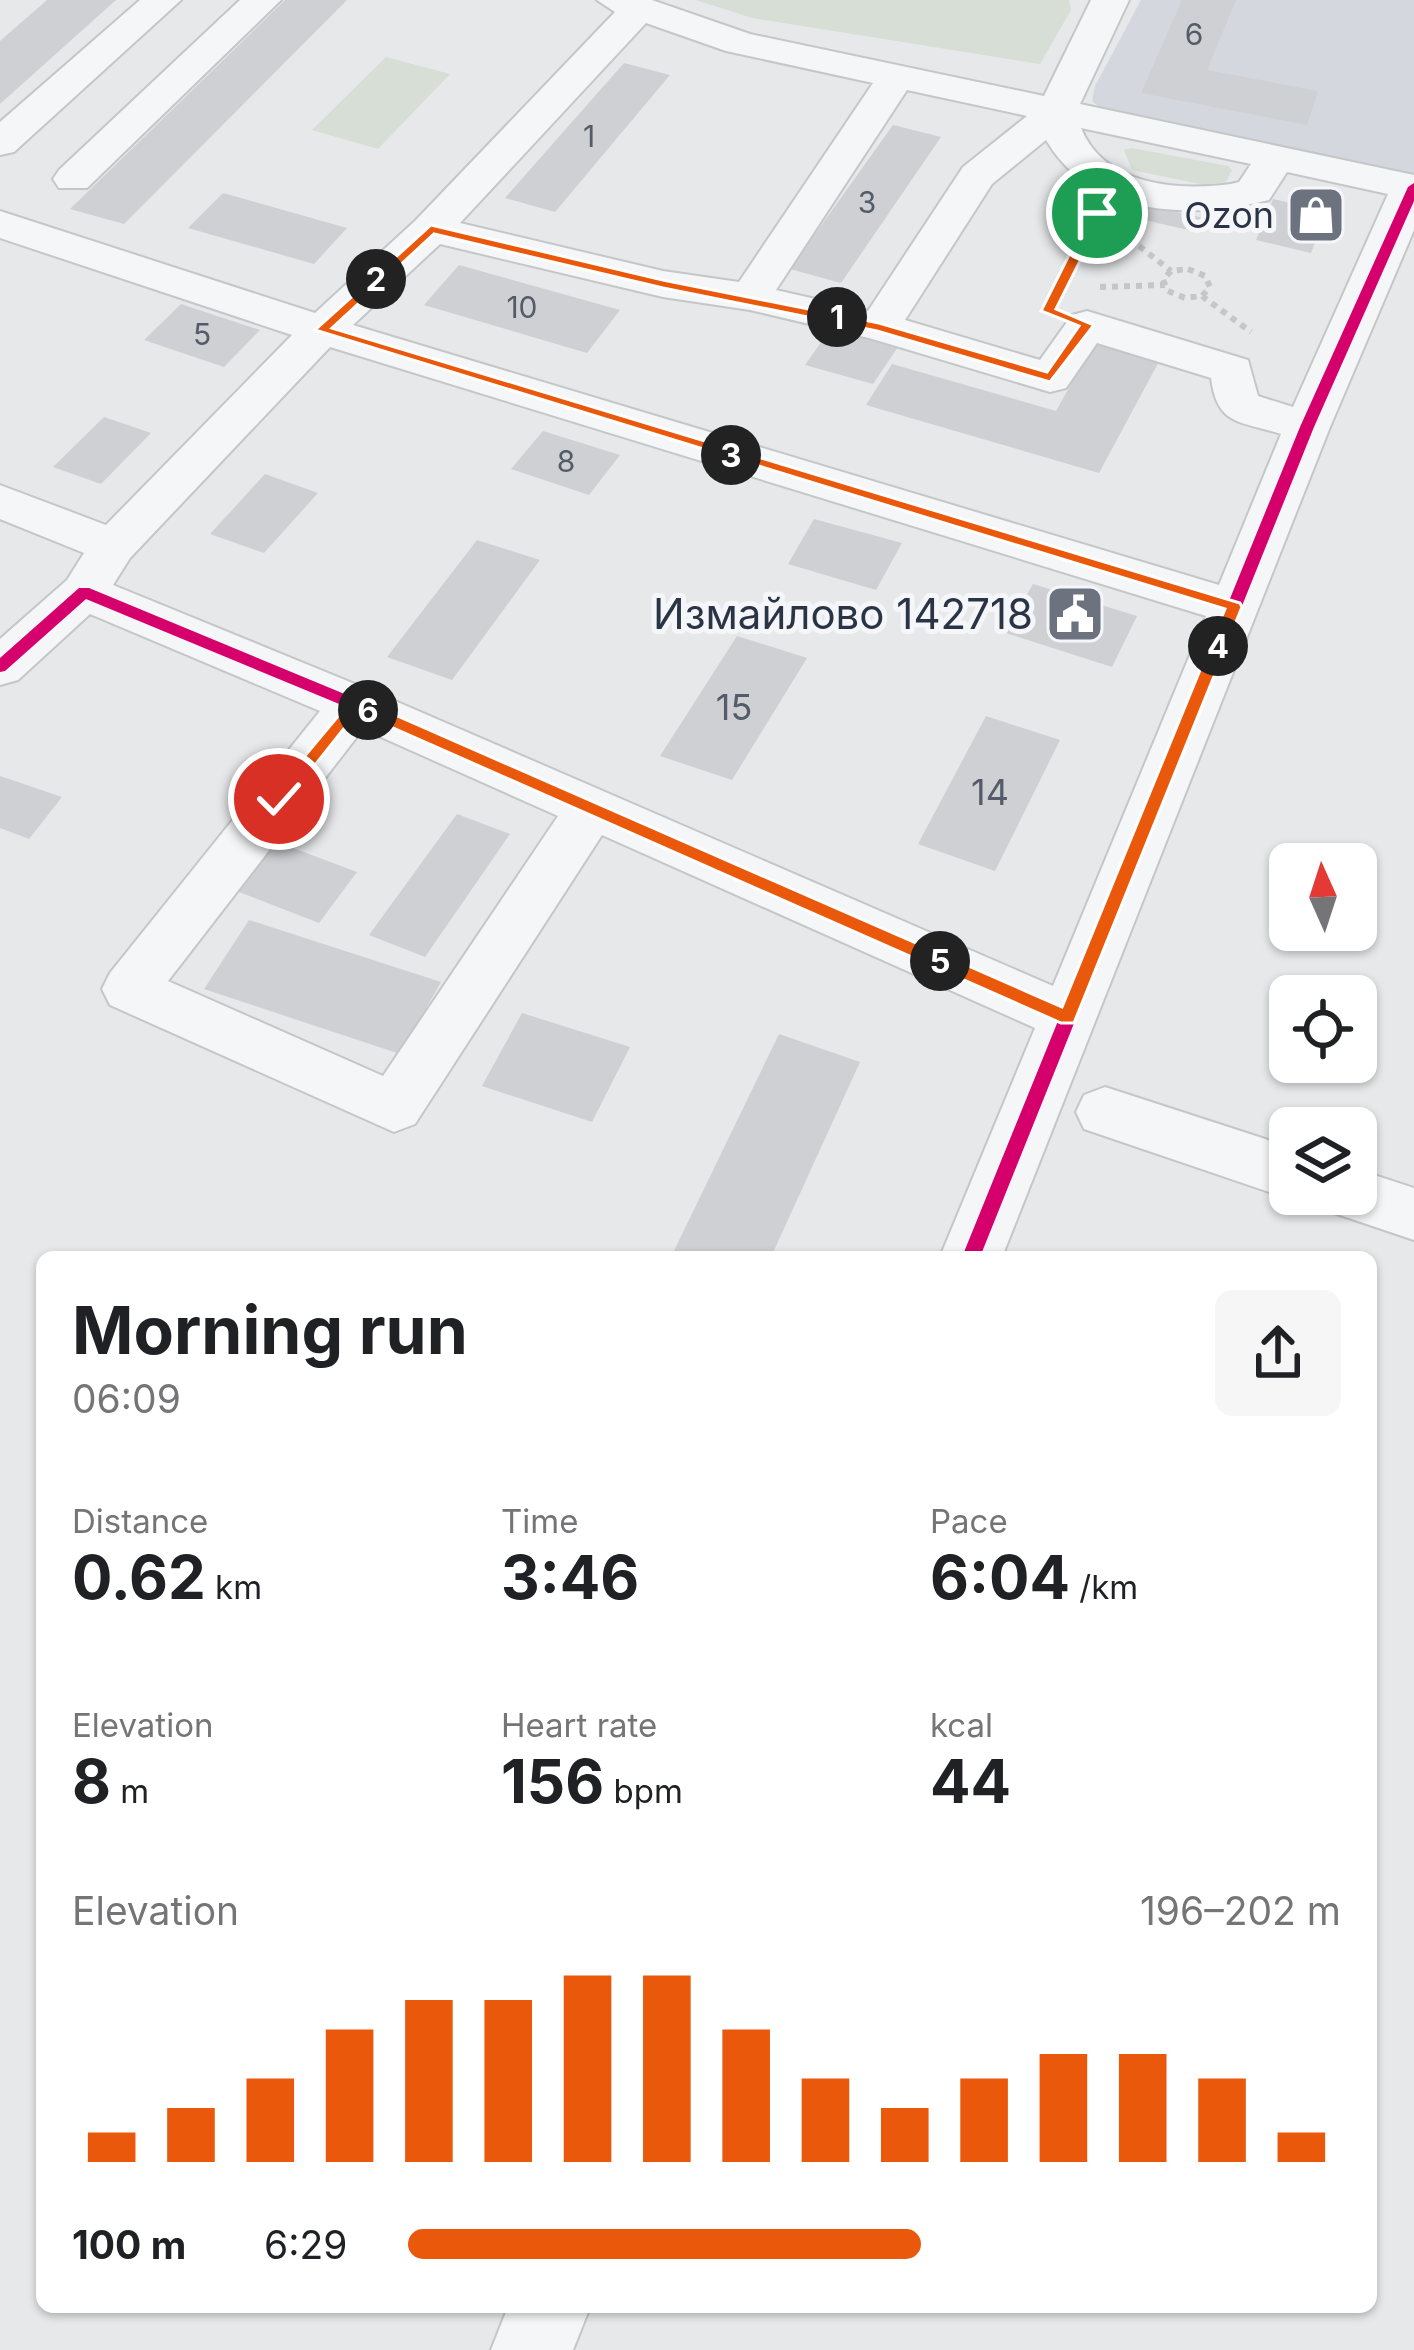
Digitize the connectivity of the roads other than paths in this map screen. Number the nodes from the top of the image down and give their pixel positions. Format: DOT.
graph roads {
  1 [pos="162,0"];
  2 [pos="262,0"];
  3 [pos="1110,0"];
  4 [pos="628,4"];
  5 [pos="896,77"];
  6 [pos="1056,112"];
  7 [pos="0,143"];
  8 [pos="1275,158"];
  9 [pos="73,179"];
  10 [pos="1413,187"];
  11 [pos="0,224"];
  12 [pos="431,229"];
  13 [pos="749,298"];
  14 [pos="879,327"];
  15 [pos="322,330"];
  16 [pos="1307,427"];
  17 [pos="0,501"];
  18 [pos="113,546"];
  19 [pos="84,592"];
  20 [pos="1234,607"];
  21 [pos="0,667"];
  22 [pos="354,704"];
  23 [pos="592,808"];
  24 [pos="1067,1017"];
  25 [pos="1105,1112"];
  26 [pos="1269,1166"];
  27 [pos="1377,1202"];
  28 [pos="1414,1214"];
  29 [pos="973,1251"];
  30 [pos="547,2313"];
  31 [pos="532,2350"];
  1 -- 7 [label="street"];
  2 -- 9 [label="street"];
  3 -- 6 [label="street"];
  4 -- 5 [label="street"];
  4 -- 12 [label="street"];
  5 -- 6 [label="street"];
  5 -- 13 [label="street"];
  6 -- 8 [label="street"];
  6 -- 8 [label="street"];
  6 -- 14 [label="street"];
  8 -- 10 [label="street"];
  10 -- 16 [label="street"];
  11 -- 15 [label="street"];
  12 -- 13 [label="street"];
  12 -- 15 [label="street"];
  13 -- 14 [label="street"];
  14 -- 16 [label="street"];
  15 -- 18 [label="street"];
  15 -- 20 [label="street"];
  16 -- 20 [label="street"];
  17 -- 18 [label="street"];
  18 -- 19 [label="street"];
  19 -- 21 [label="street"];
  19 -- 22 [label="street"];
  20 -- 24 [label="street"];
  22 -- 23 [label="street"];
  22 -- 23 [label="street"];
  23 -- 24 [label="street"];
  24 -- 29 [label="street"];
  25 -- 26 [label="street"];
  27 -- 28 [label="street"];
  30 -- 31 [label="street"];
}
